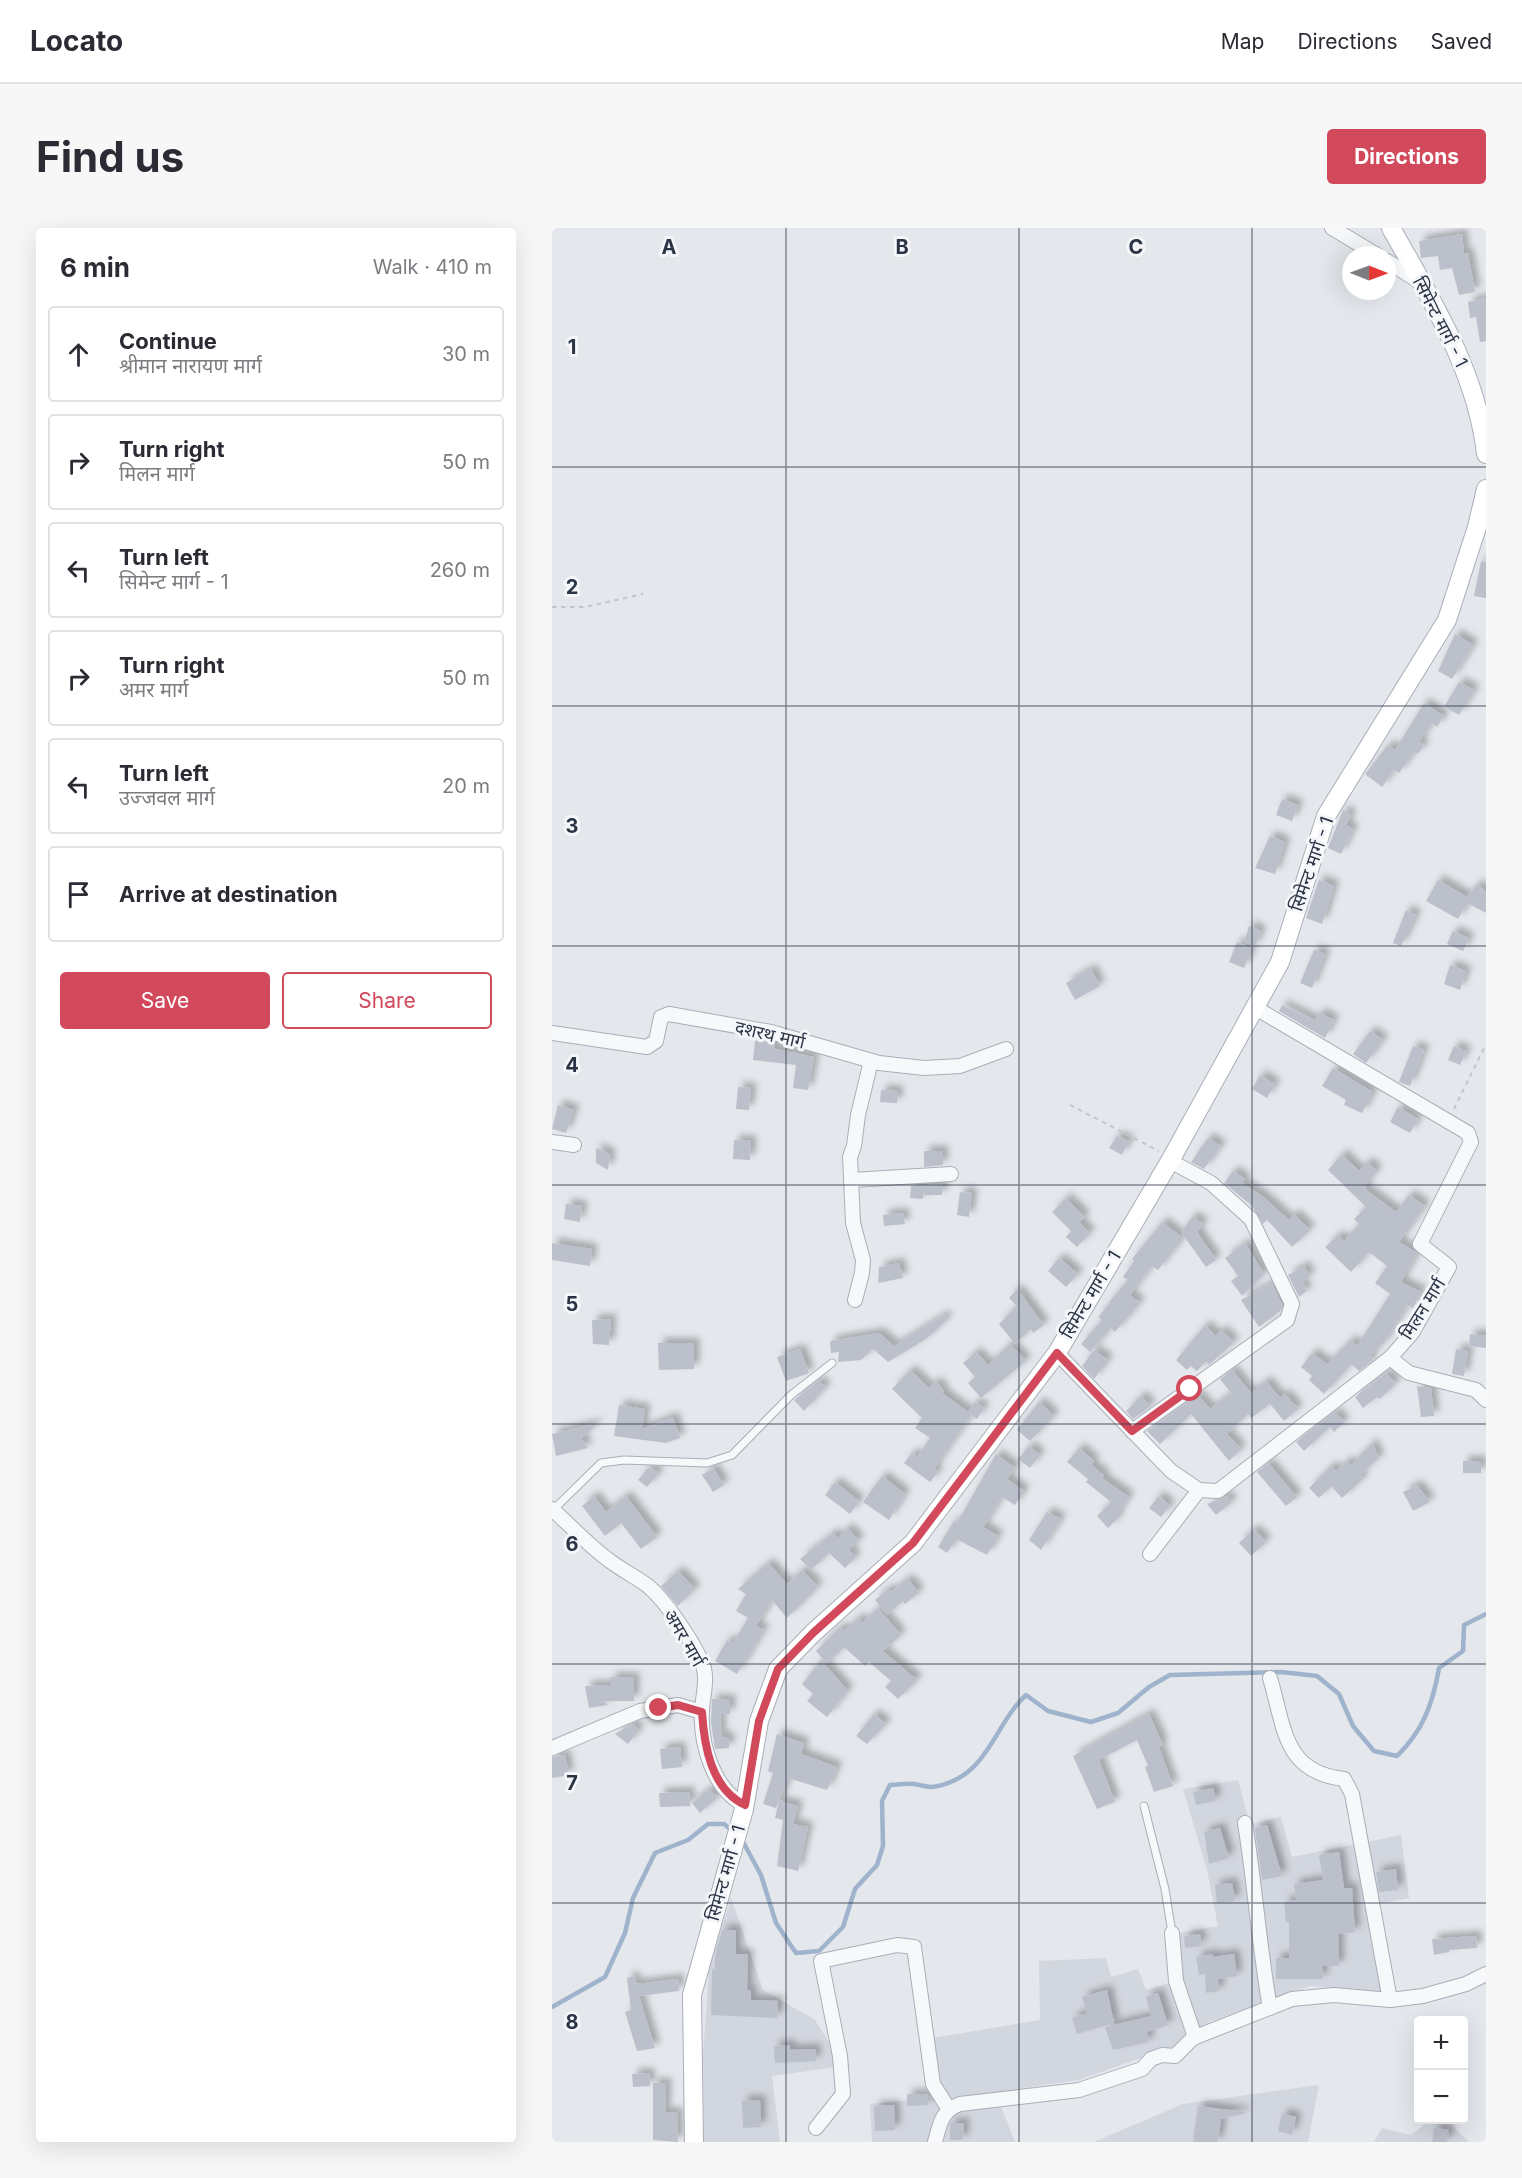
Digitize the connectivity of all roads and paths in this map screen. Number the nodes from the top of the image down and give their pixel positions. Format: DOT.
graph roads {
  1 [pos="1332,228"];
  2 [pos="1391,228"];
  3 [pos="1362,246"];
  4 [pos="1396,267"];
  5 [pos="1420,282"];
  6 [pos="1486,454"];
  7 [pos="1486,489"];
  8 [pos="643,594"];
  9 [pos="552,607"];
  10 [pos="1254,1007"];
  11 [pos="552,1034"];
  12 [pos="1486,1044"];
  13 [pos="1006,1049"];
  14 [pos="871,1061"];
  15 [pos="1070,1104"];
  16 [pos="1448,1121"];
  17 [pos="552,1142"];
  18 [pos="574,1146"];
  19 [pos="1171,1159"];
  20 [pos="951,1174"];
  21 [pos="852,1180"];
  22 [pos="855,1300"];
  23 [pos="1057,1353"];
  24 [pos="1390,1358"];
  25 [pos="831,1363"];
  26 [pos="1486,1400"];
  27 [pos="1132,1431"];
  28 [pos="1199,1490"];
  29 [pos="552,1509"];
  30 [pos="1150,1554"];
  31 [pos="1270,1678"];
  32 [pos="702,1712"];
  33 [pos="552,1748"];
  34 [pos="1144,1806"];
  35 [pos="744,1807"];
  36 [pos="1245,1823"];
  37 [pos="1172,1933"];
  38 [pos="1486,1974"];
  39 [pos="1390,2000"];
  40 [pos="1270,2008"];
  41 [pos="1195,2037"];
  42 [pos="948,2108"];
  43 [pos="816,2128"];
  44 [pos="694,2142"];
  45 [pos="935,2142"];
  1 -- 3 [label="street"];
  2 -- 5 [label="street, सिमेन्ट मार्ग - 1"];
  4 -- 5 [label="street"];
  5 -- 6 [label="street, सिमेन्ट मार्ग - 1"];
  7 -- 10 [label="street, सिमेन्ट मार्ग - 1"];
  8 -- 9 [label="path"];
  10 -- 16 [label="street, मिलन मार्ग"];
  10 -- 19 [label="street, सिमेन्ट मार्ग - 1"];
  11 -- 14 [label="street, दशरथ मार्ग"];
  12 -- 16 [label="path"];
  13 -- 14 [label="street, दशरथ मार्ग"];
  14 -- 21 [label="street"];
  15 -- 19 [label="path"];
  16 -- 24 [label="street, मिलन मार्ग"];
  17 -- 18 [label="street"];
  19 -- 23 [label="street, सिमेन्ट मार्ग - 1"];
  19 -- 27 [label="street"];
  20 -- 21 [label="street"];
  21 -- 22 [label="street"];
  23 -- 27 [label="street"];
  23 -- 35 [label="street, सिमेन्ट मार्ग - 1"];
  24 -- 26 [label="street"];
  24 -- 28 [label="street, मिलन मार्ग"];
  25 -- 29 [label="lane"];
  27 -- 28 [label="street"];
  28 -- 30 [label="street"];
  29 -- 32 [label="street, अमर मार्ग"];
  31 -- 39 [label="street"];
  32 -- 33 [label="street"];
  32 -- 35 [label="street, अमर मार्ग"];
  34 -- 37 [label="lane"];
  35 -- 44 [label="street, सिमेन्ट मार्ग - 1"];
  36 -- 40 [label="street"];
  37 -- 41 [label="street"];
  38 -- 39 [label="street"];
  39 -- 40 [label="street"];
  40 -- 41 [label="street"];
  41 -- 42 [label="street"];
  42 -- 43 [label="street"];
  42 -- 45 [label="street"];
}
